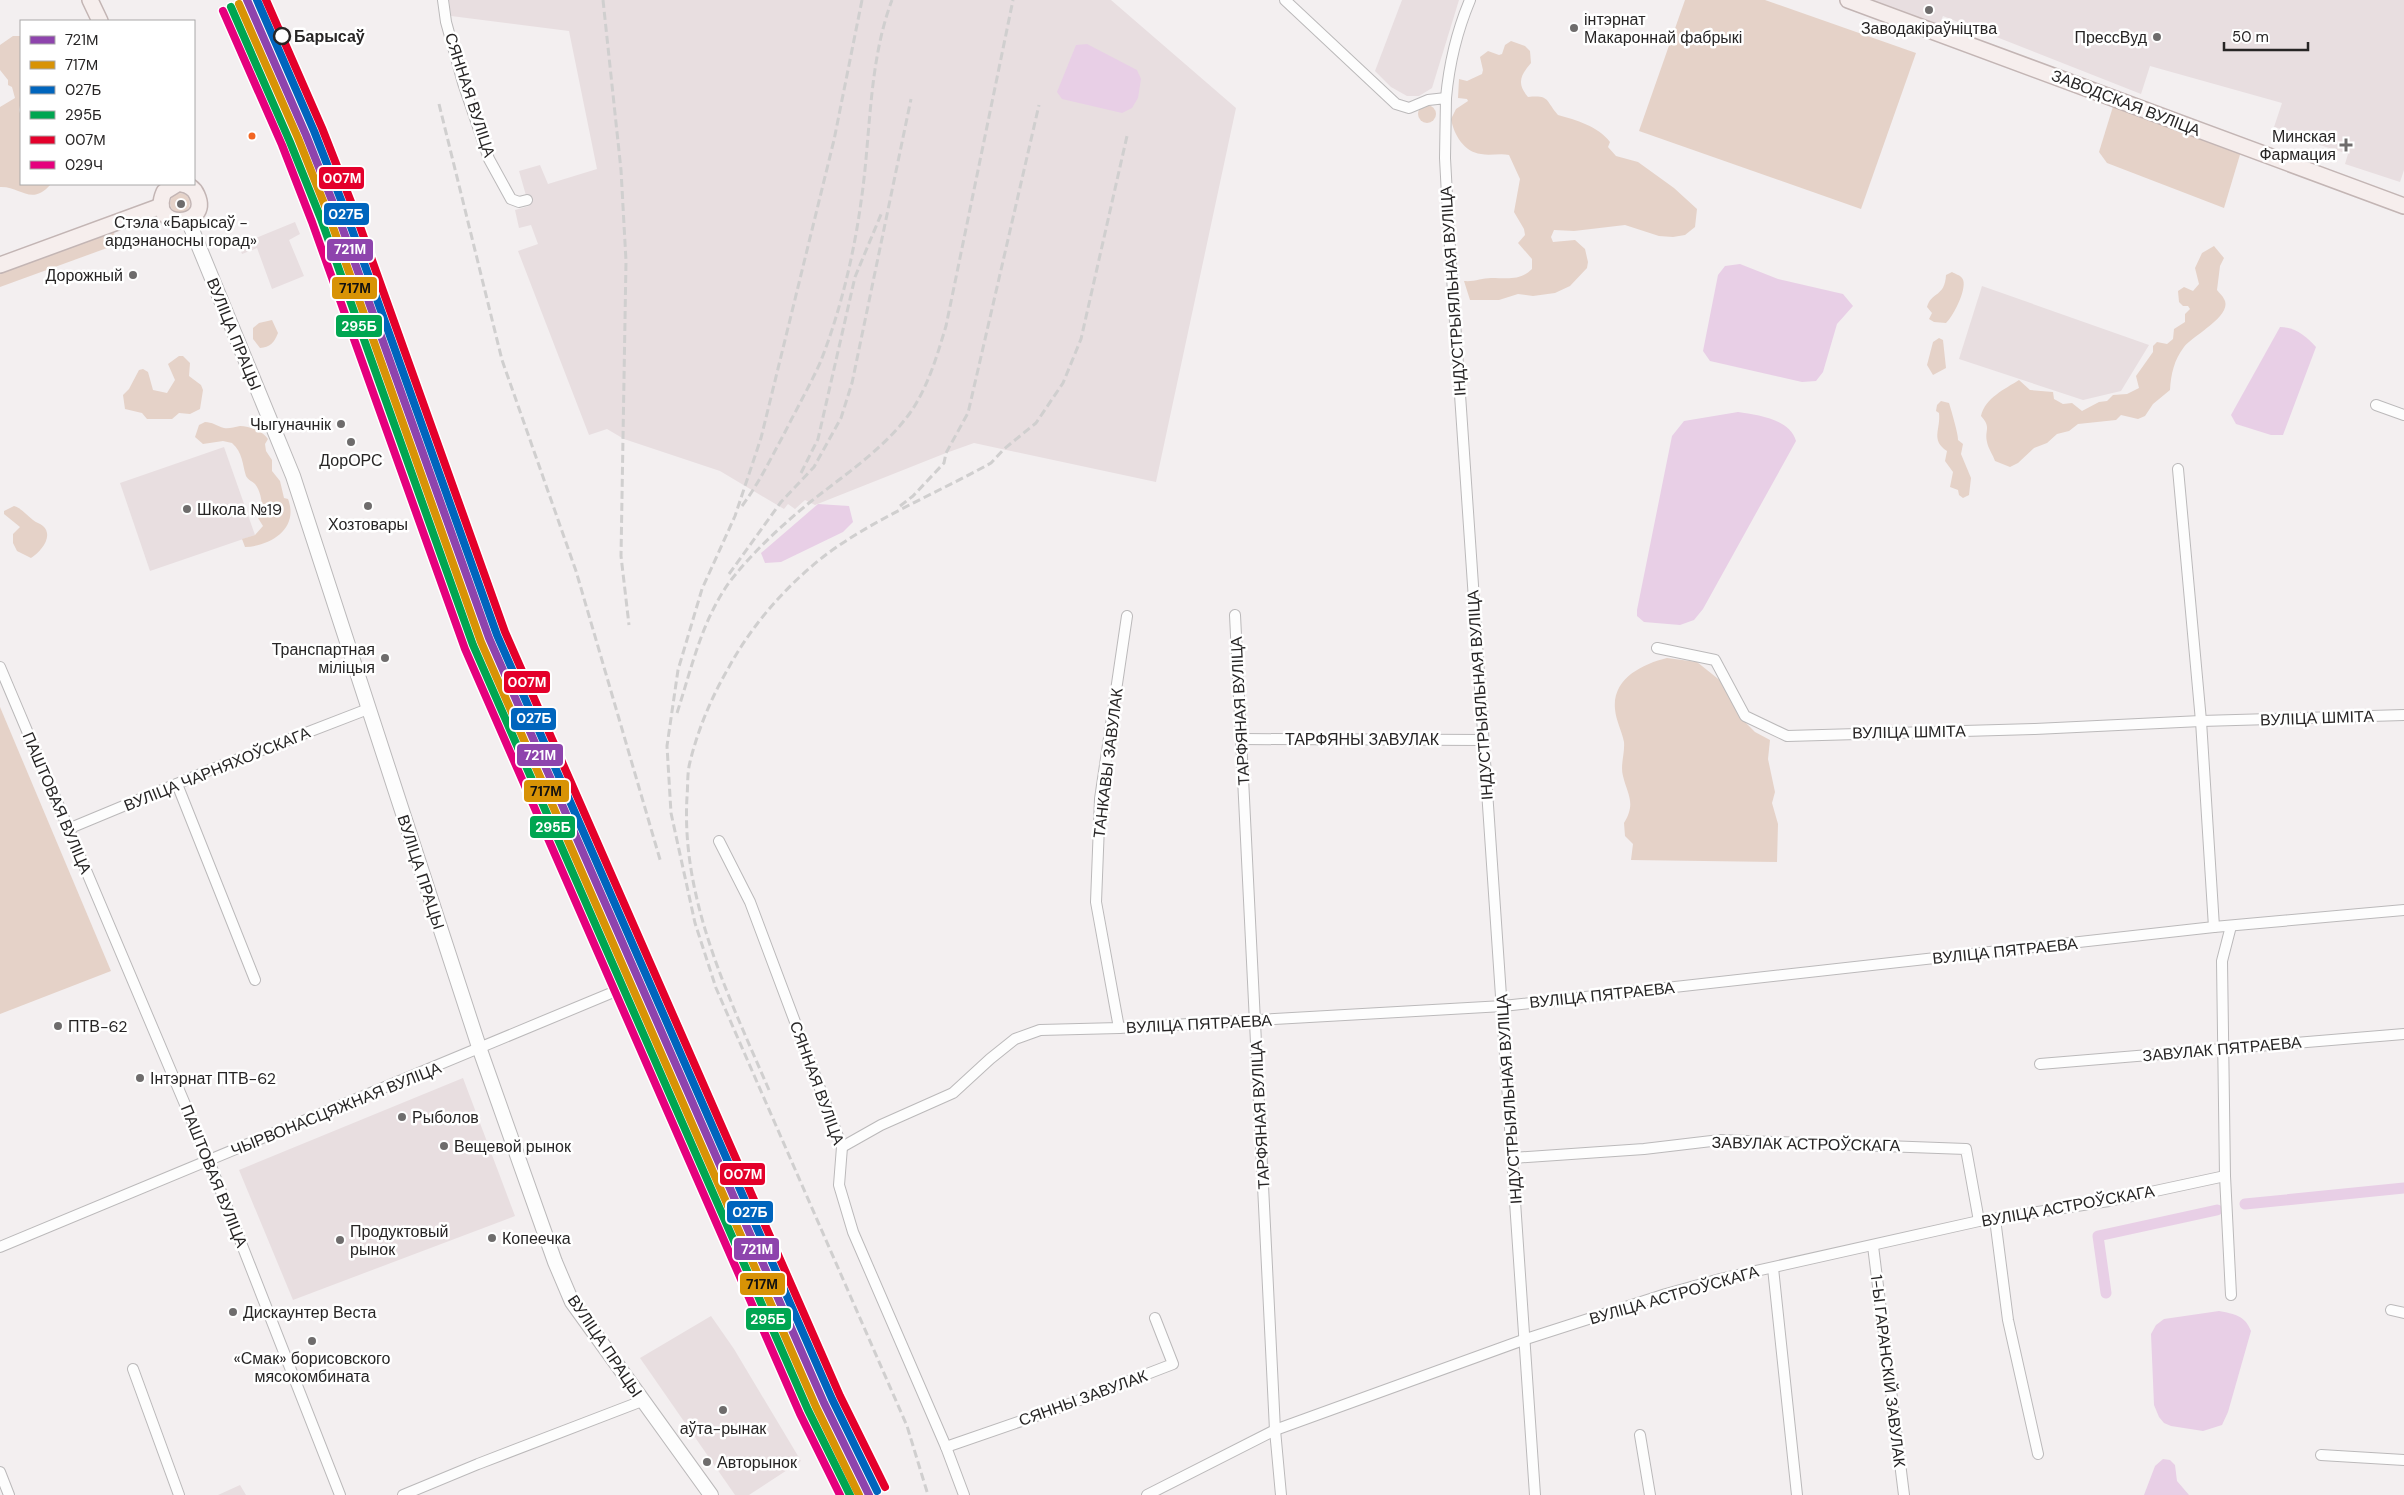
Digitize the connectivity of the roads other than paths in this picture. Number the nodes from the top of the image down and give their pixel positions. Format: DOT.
graph roads {
  1 [pos="90,0"];
  2 [pos="443,0"];
  3 [pos="1285,0"];
  4 [pos="1470,0"];
  5 [pos="1848,0"];
  6 [pos="100,20"];
  7 [pos="1446,98"];
  8 [pos="174,185"];
  9 [pos="181,185"];
  10 [pos="527,200"];
  11 [pos="161,206"];
  12 [pos="2404,206"];
  13 [pos="188,220"];
  14 [pos="0,265"];
  15 [pos="2376,405"];
  16 [pos="2404,415"];
  17 [pos="2178,469"];
  18 [pos="1236,615"];
  19 [pos="1127,616"];
  20 [pos="1656,648"];
  21 [pos="0,667"];
  22 [pos="368,709"];
  23 [pos="2404,715"];
  24 [pos="2201,721"];
  25 [pos="1241,739"];
  26 [pos="1483,740"];
  27 [pos="178,784"];
  28 [pos="68,829"];
  29 [pos="720,841"];
  30 [pos="2404,910"];
  31 [pos="2231,926"];
  32 [pos="2214,927"];
  33 [pos="256,980"];
  34 [pos="616,992"];
  35 [pos="1503,1006"];
  36 [pos="1256,1021"];
  37 [pos="1118,1028"];
  38 [pos="2404,1034"];
  39 [pos="2224,1048"];
  40 [pos="480,1050"];
  41 [pos="2040,1064"];
  42 [pos="842,1146"];
  43 [pos="1513,1158"];
  44 [pos="209,1161"];
  45 [pos="2225,1176"];
  46 [pos="1995,1219"];
  47 [pos="1980,1221"];
  48 [pos="1872,1246"];
  49 [pos="0,1247"];
  50 [pos="1773,1268"];
  51 [pos="2231,1295"];
  52 [pos="2391,1310"];
  53 [pos="2404,1313"];
  54 [pos="1155,1318"];
  55 [pos="1526,1339"];
  56 [pos="133,1369"];
  57 [pos="642,1401"];
  58 [pos="1276,1430"];
  59 [pos="1640,1435"];
  60 [pos="946,1447"];
  61 [pos="2038,1454"];
  62 [pos="2321,1455"];
  63 [pos="2404,1460"];
  64 [pos="0,1472"];
  65 [pos="9,1495"];
  66 [pos="179,1495"];
  67 [pos="340,1495"];
  68 [pos="404,1495"];
  69 [pos="710,1495"];
  70 [pos="964,1495"];
  71 [pos="1147,1495"];
  72 [pos="1281,1495"];
  73 [pos="1535,1495"];
  74 [pos="1650,1495"];
  75 [pos="1797,1495"];
  76 [pos="1904,1495"];
  1 -- 6 [label="main road"];
  2 -- 10 [label="street, СЯННАЯ ВУЛІЦА"];
  3 -- 7 [label="street"];
  4 -- 7 [label="street, ІНДУСТРЫЯЛЬНАЯ ВУЛІЦА"];
  5 -- 12 [label="main road, ЗАВОДСКАЯ ВУЛІЦА"];
  7 -- 26 [label="street, ІНДУСТРЫЯЛЬНАЯ ВУЛІЦА"];
  8 -- 11 [label="main road"];
  9 -- 13 [label="main road"];
  11 -- 13 [label="main road"];
  11 -- 14 [label="main road"];
  13 -- 22 [label="main road, ВУЛІЦА ПРАЦЫ"];
  15 -- 16 [label="street"];
  17 -- 24 [label="street"];
  18 -- 25 [label="street, ТАРФЯНАЯ ВУЛІЦА"];
  19 -- 37 [label="street, ТАНКАВЫ ЗАВУЛАК"];
  20 -- 24 [label="street, ВУЛІЦА ШМІТА"];
  21 -- 28 [label="street, ПАШТОВАЯ ВУЛІЦА"];
  22 -- 27 [label="street, ВУЛІЦА ЧАРНЯХОЎСКАГА"];
  22 -- 40 [label="main road, ВУЛІЦА ПРАЦЫ"];
  23 -- 24 [label="street, ВУЛІЦА ШМІТА"];
  24 -- 32 [label="street"];
  25 -- 26 [label="street, ТАРФЯНЫ ЗАВУЛАК"];
  25 -- 36 [label="street, ТАРФЯНАЯ ВУЛІЦА"];
  26 -- 35 [label="street, ІНДУСТРЫЯЛЬНАЯ ВУЛІЦА"];
  27 -- 28 [label="street, ВУЛІЦА ЧАРНЯХОЎСКАГА"];
  27 -- 33 [label="street"];
  28 -- 44 [label="street, ПАШТОВАЯ ВУЛІЦА"];
  29 -- 42 [label="street, СЯННАЯ ВУЛІЦА"];
  30 -- 31 [label="street, ВУЛІЦА ПЯТРАЕВА"];
  31 -- 32 [label="street, ВУЛІЦА ПЯТРАЕВА"];
  31 -- 39 [label="street"];
  32 -- 35 [label="street, ВУЛІЦА ПЯТРАЕВА"];
  34 -- 40 [label="street, ЧЫРВОНАСЦЯЖНАЯ ВУЛІЦА"];
  35 -- 36 [label="street, ВУЛІЦА ПЯТРАЕВА"];
  35 -- 43 [label="street, ІНДУСТРЫЯЛЬНАЯ ВУЛІЦА"];
  36 -- 37 [label="street, ВУЛІЦА ПЯТРАЕВА"];
  36 -- 58 [label="street, ТАРФЯНАЯ ВУЛІЦА"];
  37 -- 42 [label="street, ВУЛІЦА ПЯТРАЕВА"];
  38 -- 39 [label="street, ЗАВУЛАК ПЯТРАЕВА"];
  39 -- 41 [label="street, ЗАВУЛАК ПЯТРАЕВА"];
  39 -- 45 [label="street"];
  40 -- 44 [label="street, ЧЫРВОНАСЦЯЖНАЯ ВУЛІЦА"];
  40 -- 57 [label="main road, ВУЛІЦА ПРАЦЫ"];
  42 -- 60 [label="street, СЯННАЯ ВУЛІЦА"];
  43 -- 47 [label="street, ЗАВУЛАК АСТРОЎСКАГА"];
  43 -- 55 [label="street, ІНДУСТРЫЯЛЬНАЯ ВУЛІЦА"];
  44 -- 49 [label="street, ЧЫРВОНАСЦЯЖНАЯ ВУЛІЦА"];
  44 -- 67 [label="street, ПАШТОВАЯ ВУЛІЦА"];
  45 -- 46 [label="street, ВУЛІЦА АСТРОЎСКАГА"];
  45 -- 51 [label="street"];
  46 -- 47 [label="street, ВУЛІЦА АСТРОЎСКАГА"];
  46 -- 61 [label="street"];
  47 -- 48 [label="street, ВУЛІЦА АСТРОЎСКАГА"];
  48 -- 50 [label="street, ВУЛІЦА АСТРОЎСКАГА"];
  48 -- 76 [label="street, 1-Ы ГАРАНСКІЙ ЗАВУЛАК"];
  50 -- 55 [label="street, ВУЛІЦА АСТРОЎСКАГА"];
  50 -- 75 [label="street"];
  52 -- 53 [label="street"];
  54 -- 60 [label="street, СЯННЫ ЗАВУЛАК"];
  55 -- 58 [label="street, ВУЛІЦА АСТРОЎСКАГА"];
  55 -- 73 [label="street, ІНДУСТРЫЯЛЬНАЯ ВУЛІЦА"];
  56 -- 66 [label="street"];
  57 -- 68 [label="street"];
  57 -- 69 [label="main road, ВУЛІЦА ПРАЦЫ"];
  58 -- 71 [label="street, ВУЛІЦА АСТРОЎСКАГА"];
  58 -- 72 [label="street, ТАРФЯНАЯ ВУЛІЦА"];
  59 -- 74 [label="street"];
  60 -- 70 [label="street, СЯННАЯ ВУЛІЦА"];
  62 -- 63 [label="street"];
  64 -- 65 [label="street"];
}
